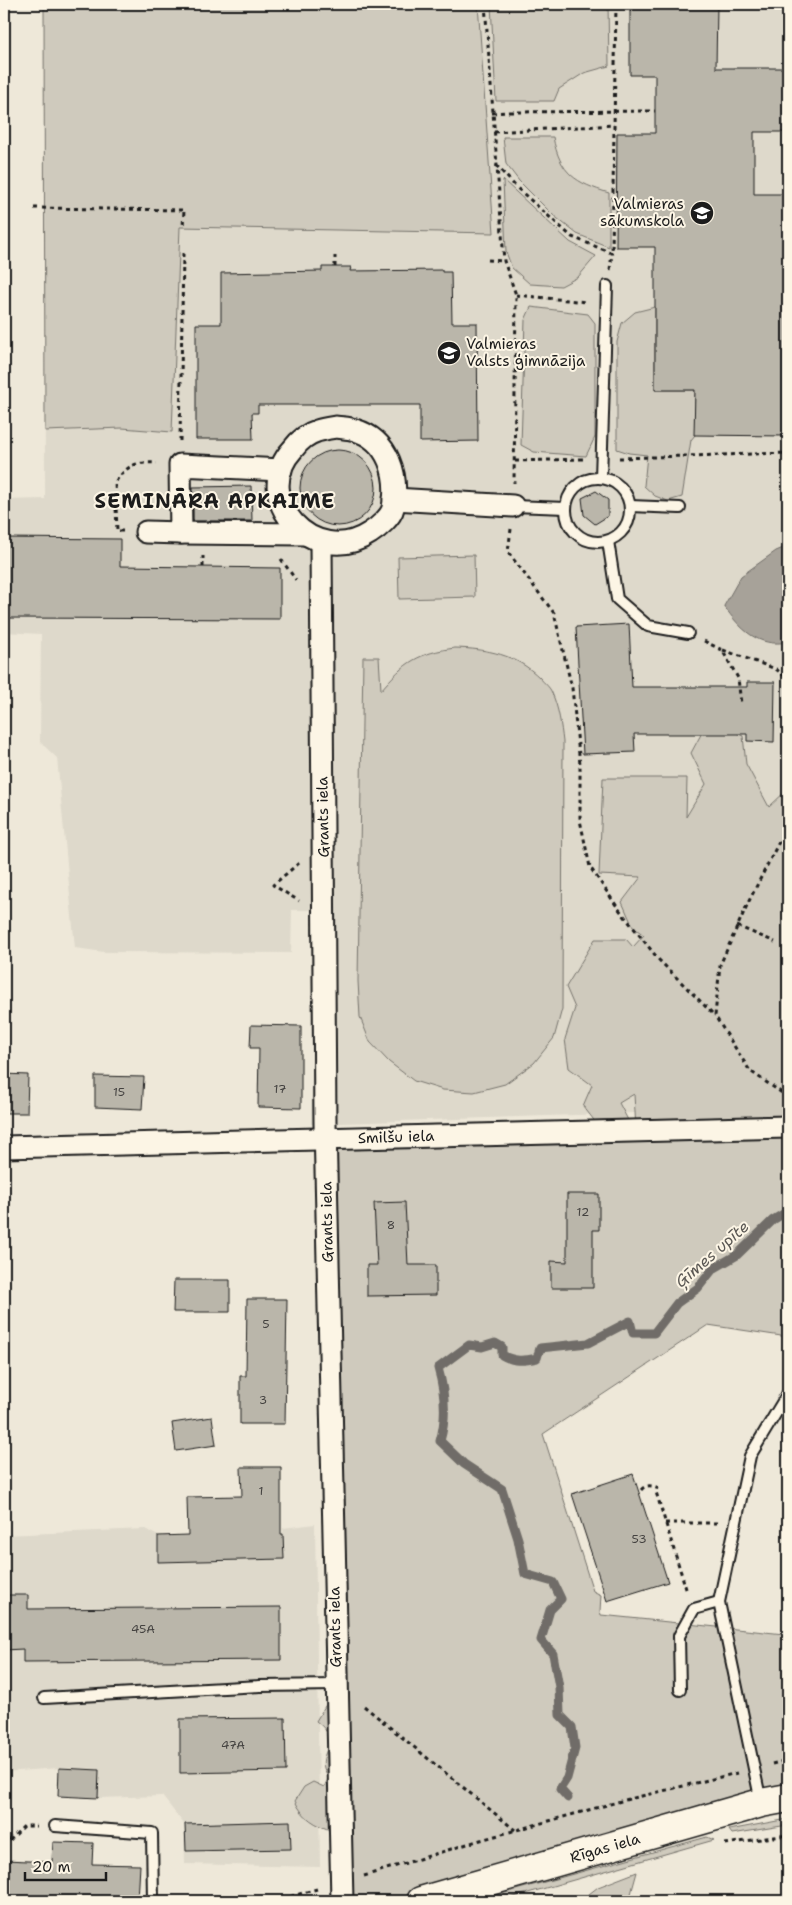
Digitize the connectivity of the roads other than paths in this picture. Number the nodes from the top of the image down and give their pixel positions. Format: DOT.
graph roads {
  1 [pos="607,286"];
  2 [pos="280,470"];
  3 [pos="600,478"];
  4 [pos="394,499"];
  5 [pos="513,506"];
  6 [pos="630,506"];
  7 [pos="566,508"];
  8 [pos="680,508"];
  9 [pos="146,532"];
  10 [pos="181,533"];
  11 [pos="313,538"];
  12 [pos="608,540"];
  13 [pos="688,633"];
  14 [pos="788,1127"];
  15 [pos="325,1138"];
  16 [pos="4,1147"];
  17 [pos="788,1393"];
  18 [pos="719,1602"];
  19 [pos="337,1685"];
  20 [pos="680,1690"];
  21 [pos="44,1698"];
  22 [pos="788,1798"];
  23 [pos="761,1803"];
  24 [pos="55,1826"];
  25 [pos="153,1901"];
  26 [pos="342,1901"];
  27 [pos="422,1901"];
  1 -- 3 [label="lane"];
  2 -- 4 [label="street"];
  2 -- 10 [label="street"];
  2 -- 11 [label="street"];
  3 -- 6 [label="lane"];
  3 -- 7 [label="lane"];
  4 -- 5 [label="street"];
  4 -- 11 [label="street"];
  5 -- 7 [label="lane"];
  6 -- 8 [label="lane"];
  6 -- 12 [label="lane"];
  7 -- 12 [label="lane"];
  9 -- 10 [label="street"];
  10 -- 11 [label="street"];
  11 -- 15 [label="street, Grants iela"];
  12 -- 13 [label="lane"];
  14 -- 15 [label="street, Smilšu iela"];
  15 -- 16 [label="street, Smilšu iela"];
  15 -- 19 [label="street, Grants iela"];
  17 -- 18 [label="lane"];
  18 -- 20 [label="lane"];
  18 -- 23 [label="lane"];
  19 -- 21 [label="lane"];
  19 -- 26 [label="street, Grants iela"];
  22 -- 23 [label="main road, Rīgas iela"];
  23 -- 27 [label="main road, Rīgas iela"];
  24 -- 25 [label="lane"];
}
